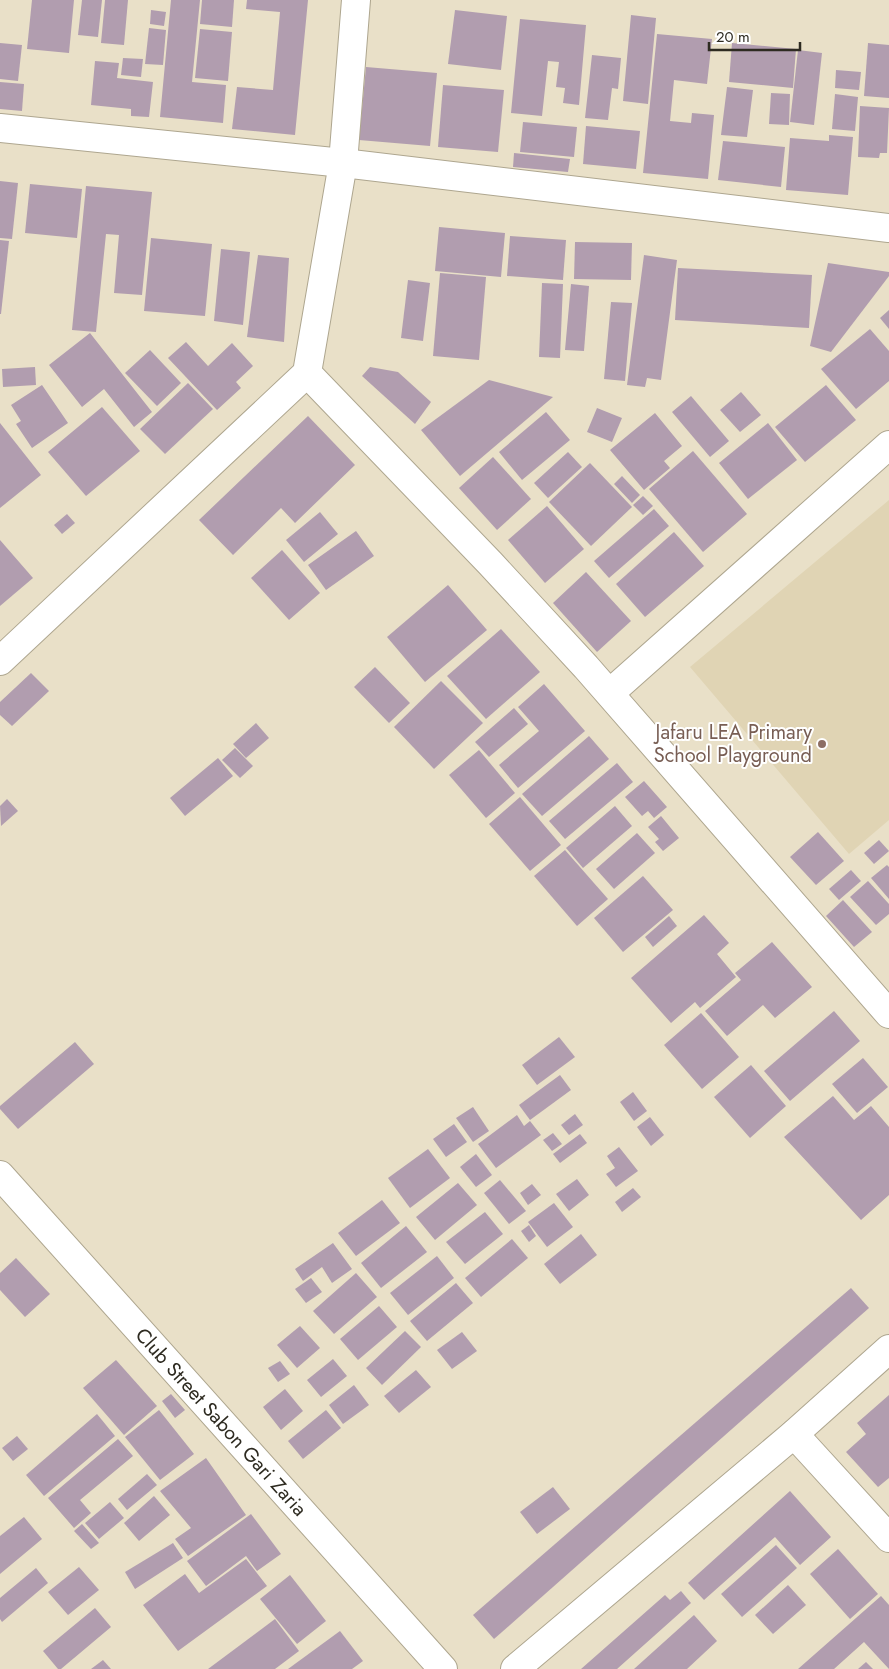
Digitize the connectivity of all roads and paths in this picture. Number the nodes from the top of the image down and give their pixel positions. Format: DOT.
graph roads {
  1 [pos="356,0"];
  2 [pos="0,128"];
  3 [pos="343,163"];
  4 [pos="889,228"];
  5 [pos="307,373"];
  6 [pos="889,446"];
  7 [pos="0,660"];
  8 [pos="610,693"];
  9 [pos="889,1014"];
  10 [pos="0,1175"];
  11 [pos="889,1349"];
  12 [pos="794,1434"];
  13 [pos="889,1538"];
  14 [pos="443,1669"];
  15 [pos="515,1669"];
  1 -- 3 [label="street"];
  2 -- 3 [label="street"];
  3 -- 4 [label="street"];
  3 -- 5 [label="street"];
  5 -- 7 [label="street"];
  5 -- 8 [label="street"];
  6 -- 8 [label="street"];
  8 -- 9 [label="street"];
  10 -- 14 [label="street, Club Street Sabon Gari Zaria"];
  11 -- 12 [label="street"];
  12 -- 13 [label="street"];
  12 -- 15 [label="street"];
}
